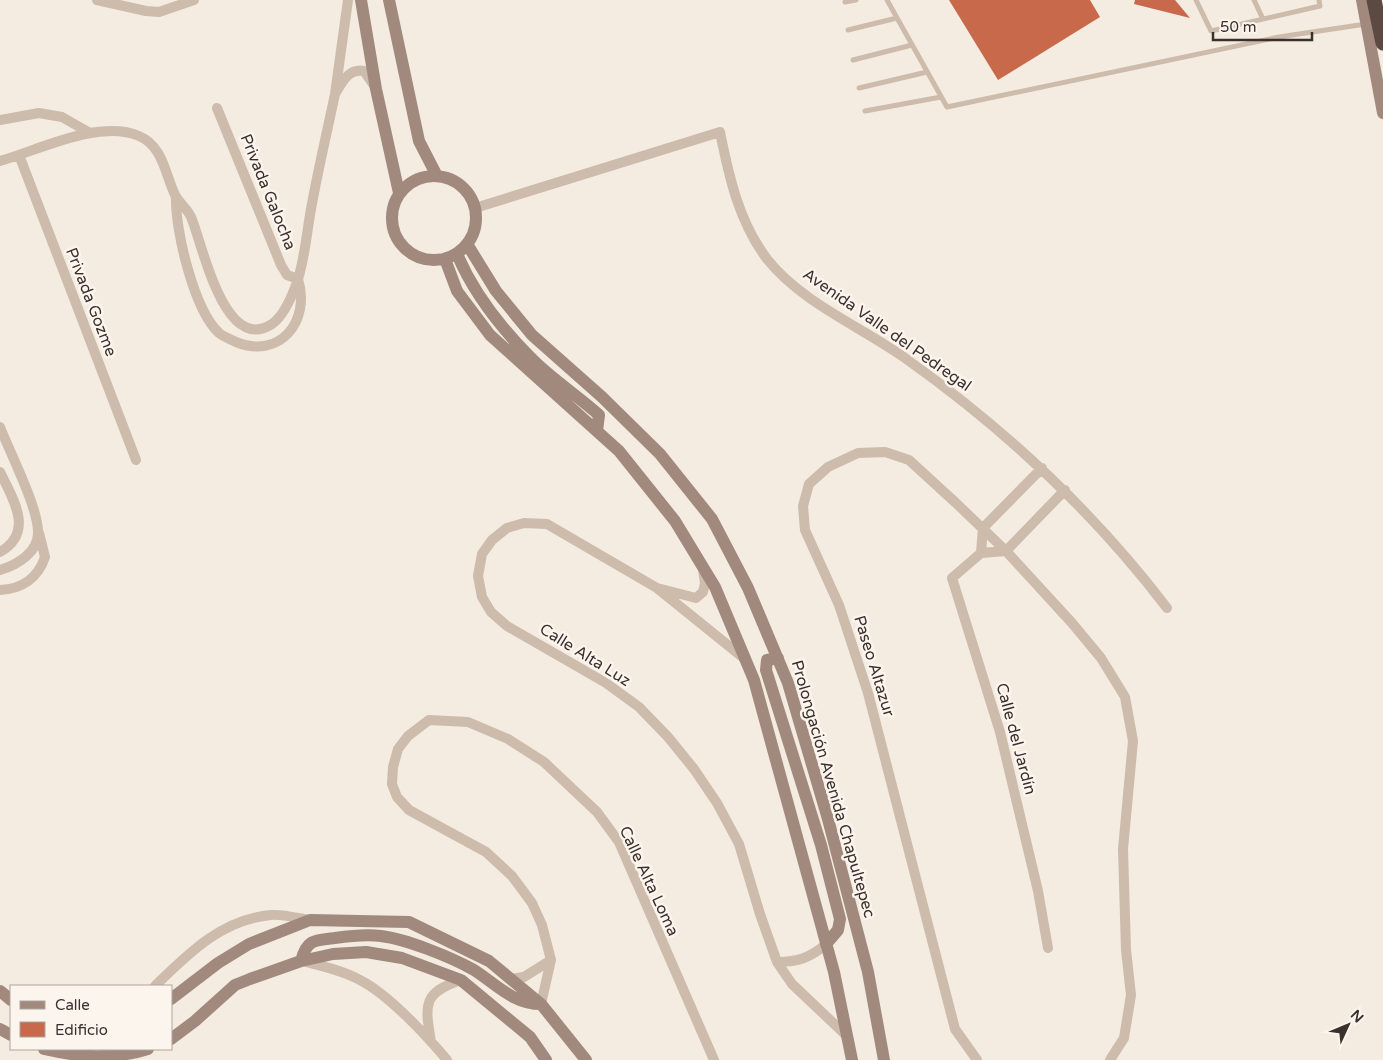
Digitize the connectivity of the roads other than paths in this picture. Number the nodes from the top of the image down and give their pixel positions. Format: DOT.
graph roads {
  1 [pos="97,0"];
  2 [pos="194,0"];
  3 [pos="348,0"];
  4 [pos="361,0"];
  5 [pos="388,0"];
  6 [pos="856,0"];
  7 [pos="886,0"];
  8 [pos="1196,0"];
  9 [pos="1254,0"];
  10 [pos="1319,0"];
  11 [pos="1362,0"];
  12 [pos="1374,0"];
  13 [pos="845,2"];
  14 [pos="897,18"];
  15 [pos="1263,19"];
  16 [pos="1367,24"];
  17 [pos="848,30"];
  18 [pos="1383,43"];
  19 [pos="912,45"];
  20 [pos="853,60"];
  21 [pos="927,72"];
  22 [pos="859,88"];
  23 [pos="376,89"];
  24 [pos="335,94"];
  25 [pos="941,97"];
  26 [pos="217,108"];
  27 [pos="865,111"];
  28 [pos="1383,113"];
  29 [pos="0,120"];
  30 [pos="90,133"];
  31 [pos="19,155"];
  32 [pos="0,161"];
  33 [pos="437,176"];
  34 [pos="399,194"];
  35 [pos="176,197"];
  36 [pos="475,208"];
  37 [pos="467,244"];
  38 [pos="457,254"];
  39 [pos="445,259"];
  40 [pos="298,279"];
  41 [pos="0,427"];
  42 [pos="597,431"];
  43 [pos="136,460"];
  44 [pos="1042,468"];
  45 [pos="0,472"];
  46 [pos="1065,490"];
  47 [pos="983,528"];
  48 [pos="38,533"];
  49 [pos="1006,551"];
  50 [pos="0,552"];
  51 [pos="981,553"];
  52 [pos="702,564"];
  53 [pos="0,570"];
  54 [pos="657,588"];
  55 [pos="0,590"];
  56 [pos="1167,608"];
  57 [pos="778,658"];
  58 [pos="746,660"];
  59 [pos="310,920"];
  60 [pos="826,944"];
  61 [pos="1048,948"];
  62 [pos="301,960"];
  63 [pos="551,960"];
  64 [pos="777,962"];
  65 [pos="510,979"];
  66 [pos="461,980"];
  67 [pos="155,985"];
  68 [pos="0,991"];
  69 [pos="172,998"];
  70 [pos="10,999"];
  71 [pos="540,1004"];
  72 [pos="847,1036"];
  73 [pos="172,1038"];
  74 [pos="431,1042"];
  75 [pos="49,1050"];
  76 [pos="142,1050"];
  77 [pos="448,1060"];
  78 [pos="546,1060"];
  79 [pos="586,1060"];
  80 [pos="714,1060"];
  81 [pos="852,1060"];
  82 [pos="884,1060"];
  83 [pos="977,1060"];
  84 [pos="1110,1060"];
  1 -- 2 [label="street"];
  3 -- 24 [label="street"];
  4 -- 23 [label="street"];
  5 -- 33 [label="street"];
  6 -- 13 [label="lane"];
  7 -- 14 [label="lane"];
  8 -- 15 [label="lane"];
  9 -- 15 [label="lane"];
  10 -- 15 [label="lane"];
  11 -- 16 [label="street"];
  12 -- 18 [label="highway"];
  14 -- 17 [label="lane"];
  14 -- 19 [label="lane"];
  16 -- 25 [label="lane"];
  16 -- 28 [label="street"];
  19 -- 20 [label="lane"];
  19 -- 21 [label="lane"];
  21 -- 22 [label="lane"];
  21 -- 25 [label="lane"];
  23 -- 24 [label="street"];
  23 -- 34 [label="street"];
  24 -- 40 [label="street"];
  25 -- 27 [label="lane"];
  26 -- 40 [label="street, Privada Galocha"];
  29 -- 30 [label="street"];
  30 -- 31 [label="street"];
  30 -- 35 [label="street"];
  31 -- 32 [label="street"];
  31 -- 43 [label="street, Privada Gozme"];
  33 -- 34 [label="street"];
  33 -- 36 [label="street"];
  34 -- 39 [label="street"];
  35 -- 40 [label="street"];
  35 -- 40 [label="street"];
  36 -- 37 [label="street"];
  36 -- 44 [label="street, Avenida Valle del Pedregal"];
  37 -- 38 [label="street"];
  37 -- 57 [label="street, Prolongación Avenida Chapultepec"];
  38 -- 39 [label="street"];
  38 -- 42 [label="street"];
  39 -- 42 [label="street"];
  41 -- 48 [label="street"];
  42 -- 52 [label="street"];
  44 -- 46 [label="street, Avenida Valle del Pedregal"];
  44 -- 47 [label="street"];
  45 -- 50 [label="street"];
  46 -- 49 [label="street"];
  46 -- 56 [label="street, Avenida Valle del Pedregal"];
  47 -- 49 [label="street, Paseo Altazur"];
  47 -- 51 [label="street"];
  47 -- 83 [label="street, Paseo Altazur"];
  48 -- 53 [label="street"];
  48 -- 55 [label="street"];
  49 -- 51 [label="street"];
  49 -- 84 [label="street, Paseo Altazur"];
  51 -- 61 [label="street, Calle del Jardín"];
  52 -- 54 [label="street, Calle Alta Luz"];
  52 -- 58 [label="street"];
  54 -- 58 [label="street, Calle Alta Luz"];
  54 -- 64 [label="street, Calle Alta Luz"];
  57 -- 60 [label="street"];
  57 -- 82 [label="street, Prolongación Avenida Chapultepec"];
  58 -- 60 [label="street"];
  59 -- 65 [label="street"];
  59 -- 67 [label="street"];
  59 -- 69 [label="street"];
  60 -- 64 [label="street"];
  60 -- 72 [label="street"];
  62 -- 66 [label="street"];
  62 -- 71 [label="street"];
  62 -- 73 [label="street"];
  62 -- 74 [label="street"];
  63 -- 65 [label="street"];
  63 -- 71 [label="street, Calle Alta Loma"];
  63 -- 80 [label="street, Calle Alta Loma"];
  64 -- 72 [label="street, Calle Alta Luz"];
  65 -- 71 [label="street"];
  66 -- 74 [label="street"];
  66 -- 78 [label="street"];
  68 -- 70 [label="street"];
  71 -- 79 [label="street"];
  72 -- 81 [label="street"];
  74 -- 77 [label="street"];
  75 -- 76 [label="street"];
}
